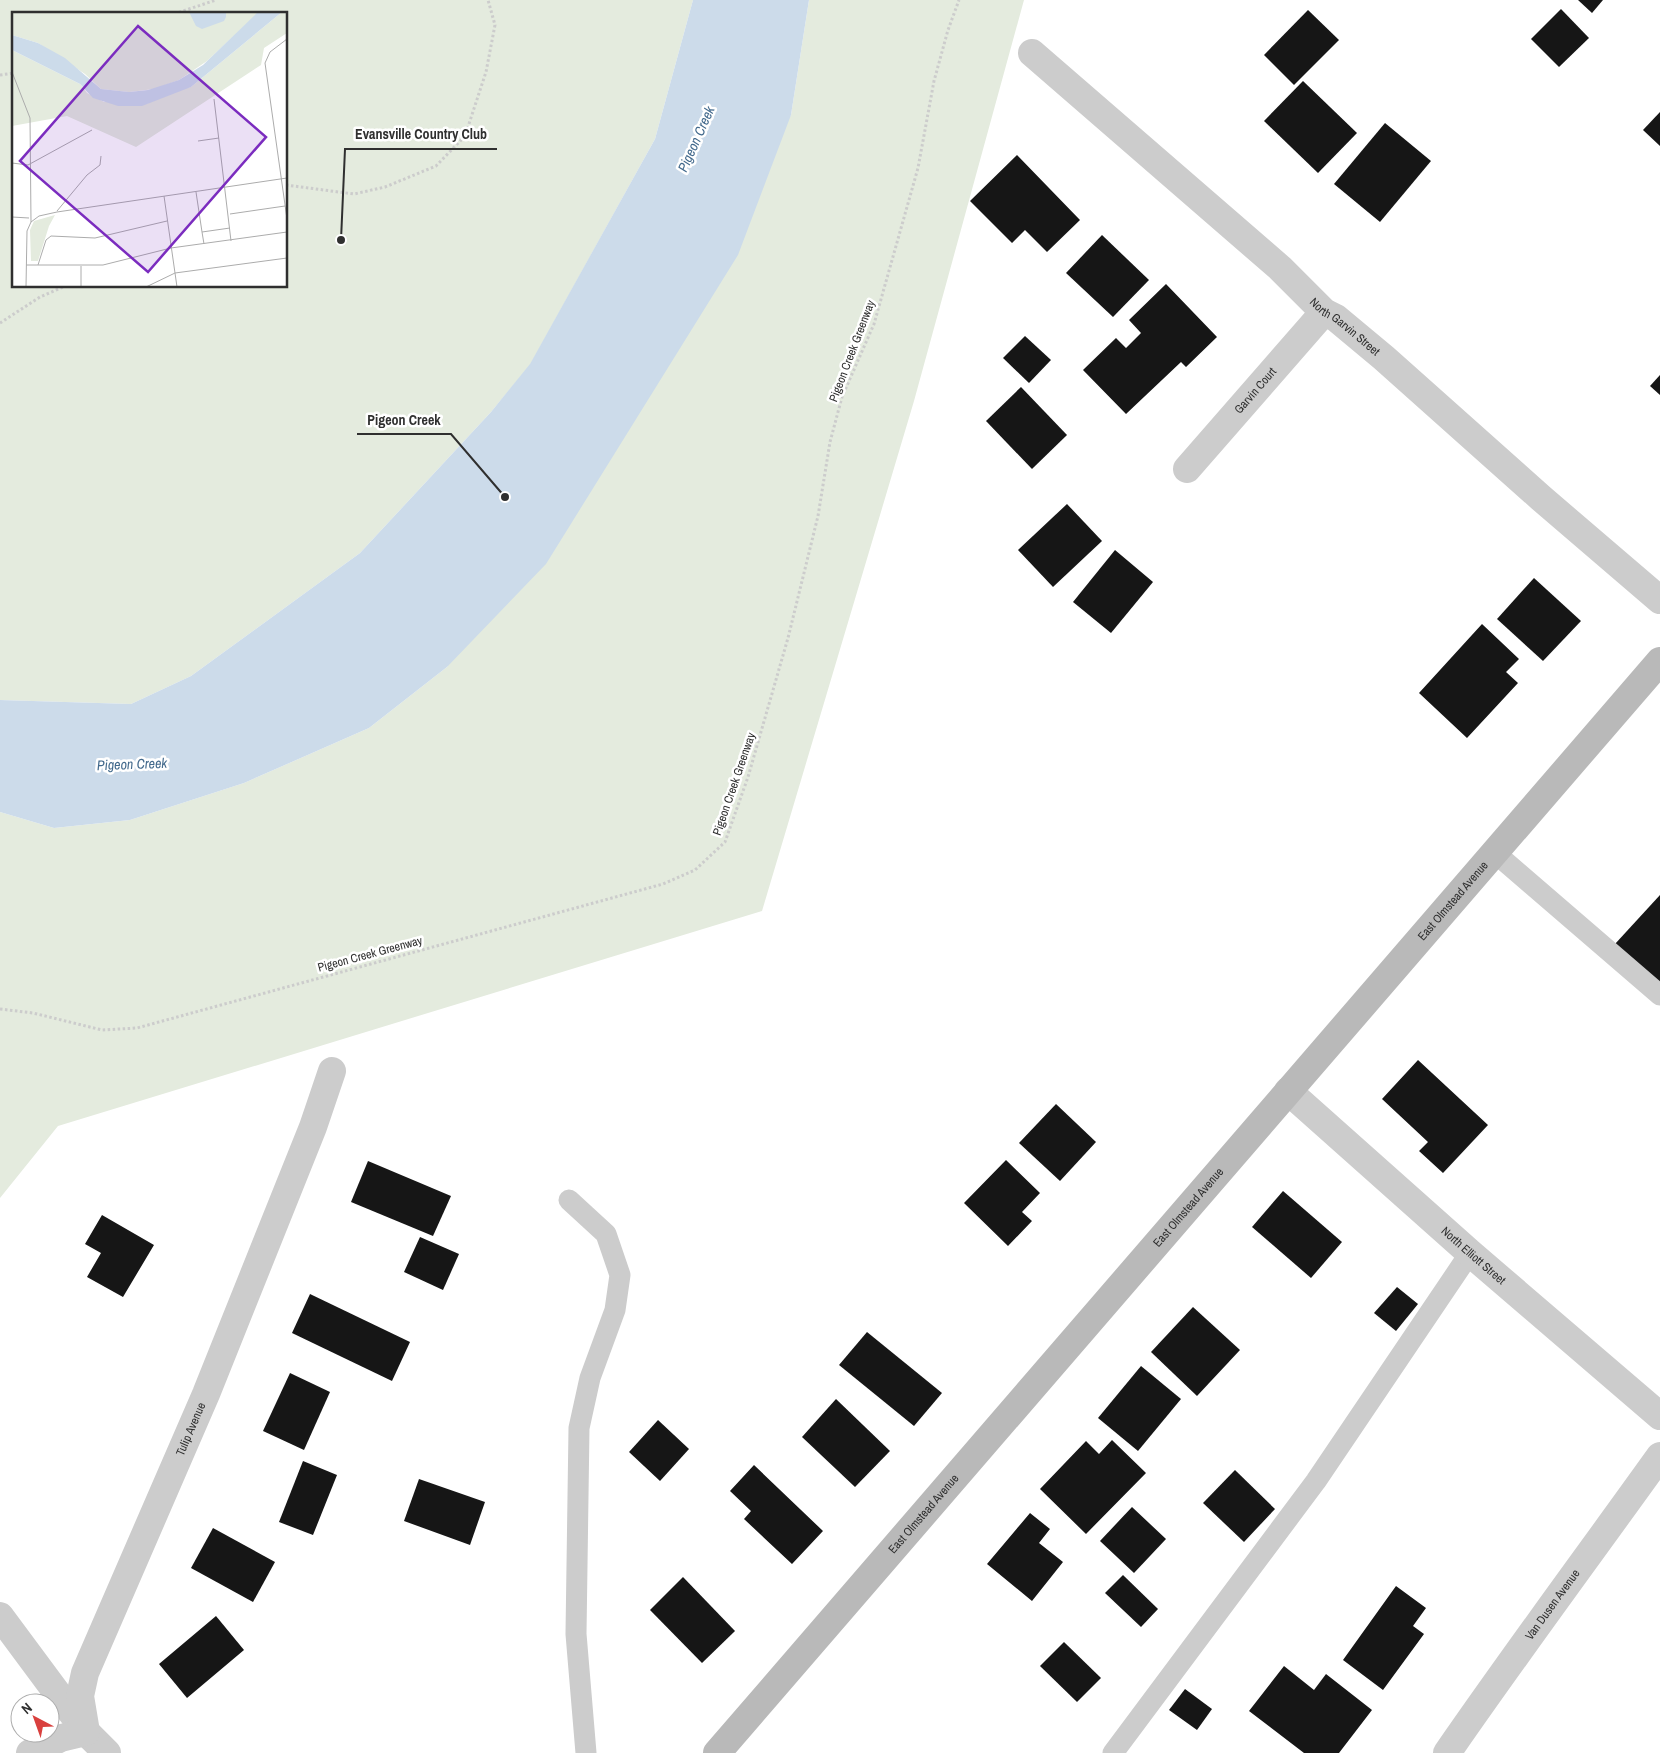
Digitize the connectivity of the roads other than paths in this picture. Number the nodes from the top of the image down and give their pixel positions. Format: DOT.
graph roads {
  1 [pos="1032,53"];
  2 [pos="1324,312"];
  3 [pos="1186,469"];
  4 [pos="1660,600"];
  5 [pos="1660,661"];
  6 [pos="1494,852"];
  7 [pos="1660,994"];
  8 [pos="332,1071"];
  9 [pos="1288,1091"];
  10 [pos="569,1200"];
  11 [pos="1470,1253"];
  12 [pos="1660,1416"];
  13 [pos="1660,1456"];
  14 [pos="0,1616"];
  15 [pos="86,1732"];
  16 [pos="30,1753"];
  17 [pos="107,1753"];
  18 [pos="586,1753"];
  19 [pos="717,1753"];
  20 [pos="1112,1753"];
  21 [pos="1447,1753"];
  1 -- 2 [label="street, North Garvin Street"];
  2 -- 3 [label="street, Garvin Court"];
  2 -- 4 [label="street, North Garvin Street"];
  5 -- 6 [label="street, East Olmstead Avenue"];
  6 -- 7 [label="lane"];
  6 -- 9 [label="street, East Olmstead Avenue"];
  8 -- 15 [label="street, Tulip Avenue"];
  9 -- 11 [label="street, North Elliott Street"];
  9 -- 19 [label="street, East Olmstead Avenue"];
  10 -- 18 [label="lane"];
  11 -- 12 [label="street, North Elliott Street"];
  11 -- 20 [label="lane"];
  13 -- 21 [label="street, Van Dusen Avenue"];
  14 -- 15 [label="street"];
  15 -- 16 [label="street"];
  15 -- 17 [label="street"];
}
